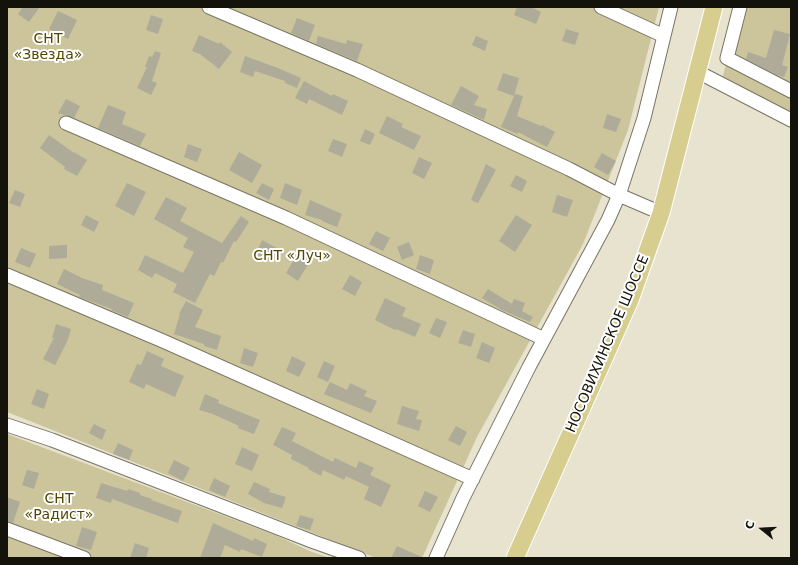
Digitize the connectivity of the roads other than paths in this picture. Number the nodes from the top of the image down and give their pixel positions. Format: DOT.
graph roads {
  1 [pos="209,7"];
  2 [pos="601,7"];
  3 [pos="671,7"];
  4 [pos="714,7"];
  5 [pos="740,7"];
  6 [pos="664,36"];
  7 [pos="698,72"];
  8 [pos="791,91"];
  9 [pos="791,120"];
  10 [pos="66,123"];
  11 [pos="619,195"];
  12 [pos="662,213"];
  13 [pos="7,275"];
  14 [pos="544,339"];
  15 [pos="7,425"];
  16 [pos="473,479"];
  17 [pos="7,529"];
  18 [pos="84,558"];
  19 [pos="359,558"];
  20 [pos="436,558"];
  21 [pos="515,558"];
  1 -- 11 [label="street"];
  2 -- 6 [label="street"];
  3 -- 6 [label="street"];
  4 -- 7 [label="main road, НОСОВИХИНСКОЕ ШОССЕ"];
  5 -- 8 [label="street"];
  6 -- 11 [label="street"];
  7 -- 9 [label="street"];
  7 -- 12 [label="main road, НОСОВИХИНСКОЕ ШОССЕ"];
  10 -- 14 [label="street"];
  11 -- 12 [label="street"];
  11 -- 14 [label="street"];
  12 -- 21 [label="main road, НОСОВИХИНСКОЕ ШОССЕ"];
  13 -- 16 [label="street"];
  14 -- 16 [label="street"];
  15 -- 19 [label="street"];
  16 -- 20 [label="street"];
  17 -- 18 [label="street"];
}
